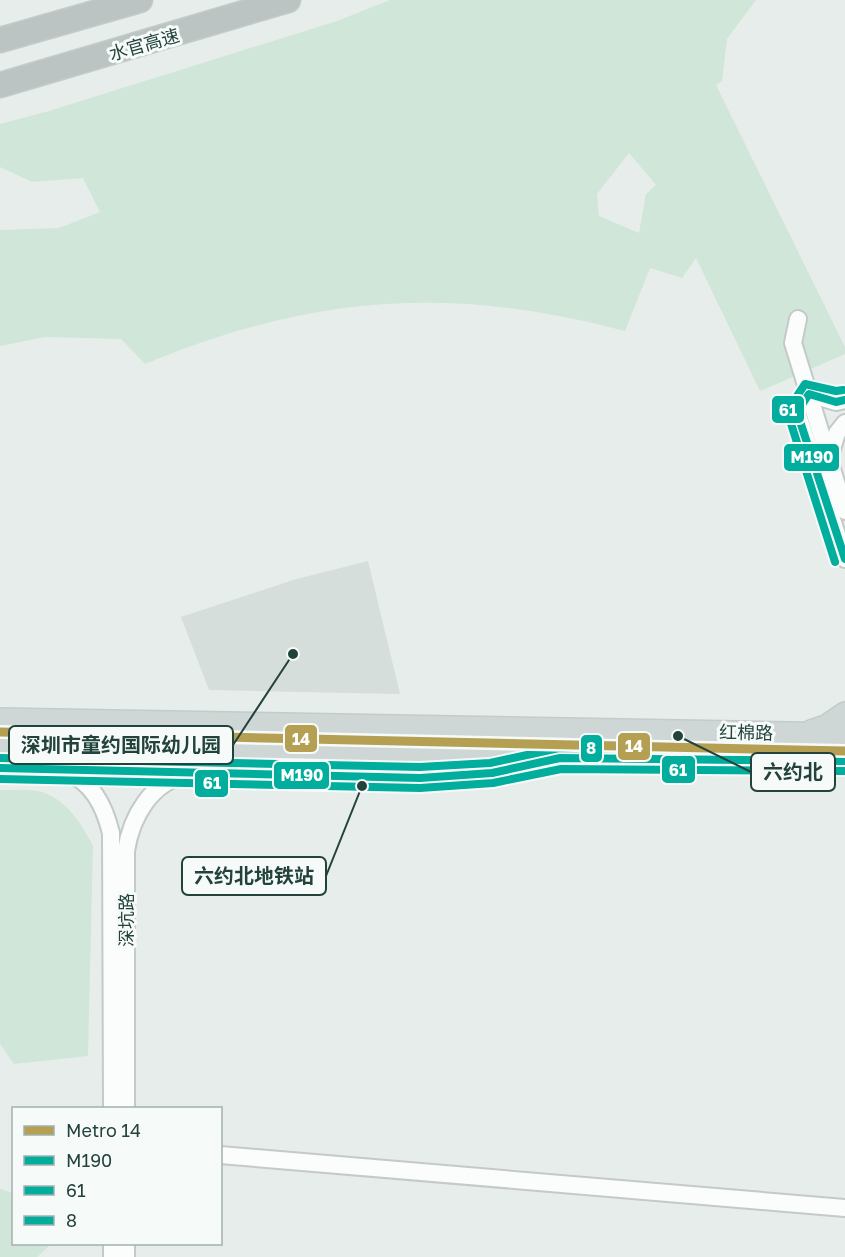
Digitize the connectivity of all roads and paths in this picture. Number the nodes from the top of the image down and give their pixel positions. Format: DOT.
graph roads {
  1 [pos="140,0"];
  2 [pos="288,0"];
  3 [pos="0,40"];
  4 [pos="0,85"];
  5 [pos="798,319"];
  6 [pos="809,394"];
  7 [pos="845,400"];
  8 [pos="845,423"];
  9 [pos="829,458"];
  10 [pos="845,511"];
  11 [pos="845,559"];
  12 [pos="0,706"];
  13 [pos="845,713"];
  14 [pos="0,719"];
  15 [pos="76,720"];
  16 [pos="805,733"];
  17 [pos="845,734"];
  18 [pos="0,749"];
  19 [pos="560,758"];
  20 [pos="789,760"];
  21 [pos="845,761"];
  22 [pos="0,768"];
  23 [pos="60,769"];
  24 [pos="202,773"];
  25 [pos="845,776"];
  26 [pos="112,1107"];
  27 [pos="126,1107"];
  28 [pos="222,1155"];
  29 [pos="845,1208"];
  1 -- 3 [label="highway"];
  2 -- 4 [label="highway, 水官高速"];
  5 -- 6 [label="street"];
  6 -- 7 [label="street"];
  6 -- 9 [label="street"];
  6 -- 11 [label="street"];
  8 -- 9 [label="street"];
  9 -- 10 [label="street"];
  12 -- 15 [label="main road"];
  13 -- 16 [label="main road"];
  14 -- 15 [label="main road, 红棉路"];
  15 -- 16 [label="main road, 红棉路"];
  16 -- 17 [label="main road, 红棉路"];
  18 -- 19 [label="main road, 红棉路"];
  19 -- 20 [label="main road, 红棉路"];
  19 -- 24 [label="main road"];
  20 -- 21 [label="main road, 红棉路"];
  20 -- 25 [label="main road"];
  22 -- 23 [label="main road"];
  23 -- 24 [label="main road"];
  23 -- 26 [label="street, 深坑路"];
  24 -- 27 [label="street, 深坑路"];
  28 -- 29 [label="street"];
}
